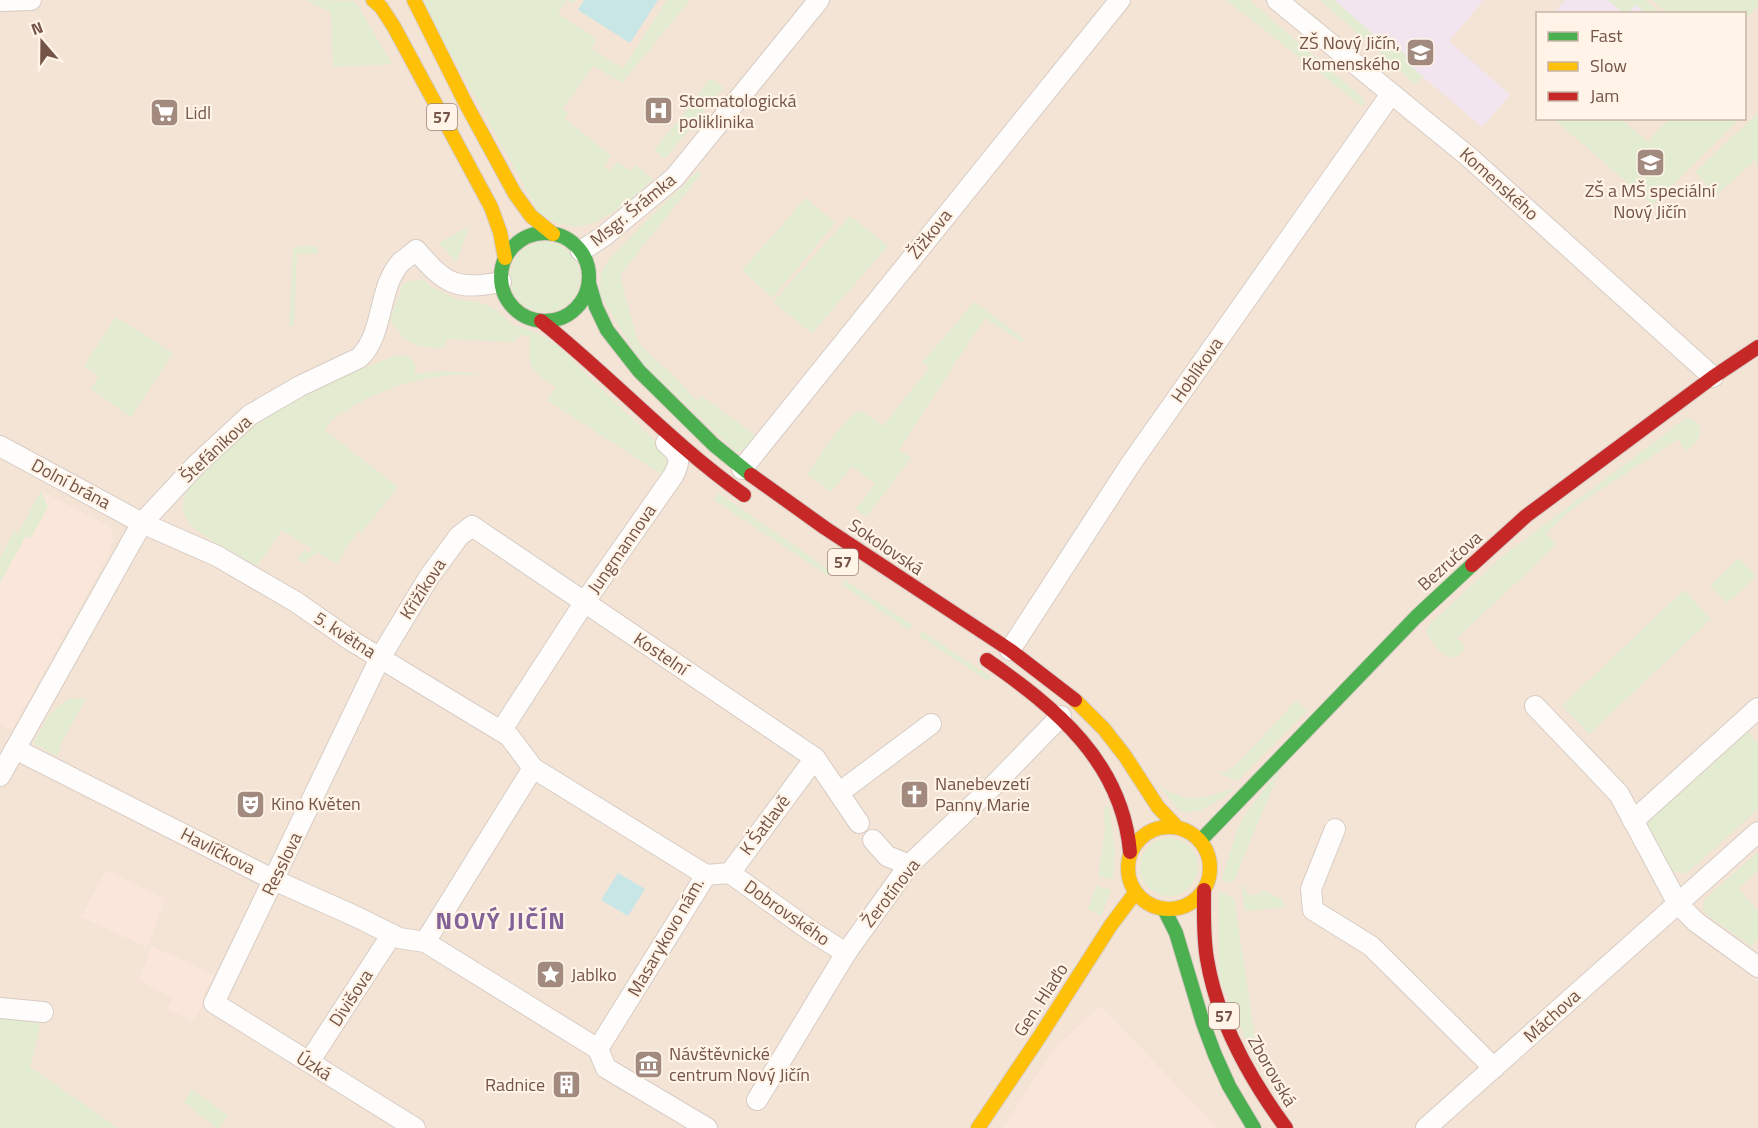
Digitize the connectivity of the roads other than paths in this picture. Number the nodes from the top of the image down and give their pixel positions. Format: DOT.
graph roads {
  1 [pos="31,0"];
  2 [pos="373,0"];
  3 [pos="414,0"];
  4 [pos="819,0"];
  5 [pos="1120,0"];
  6 [pos="1277,0"];
  7 [pos="0,1"];
  8 [pos="1391,94"];
  9 [pos="553,234"];
  10 [pos="581,251"];
  11 [pos="505,258"];
  12 [pos="501,282"];
  13 [pos="589,283"];
  14 [pos="541,321"];
  15 [pos="1758,346"];
  16 [pos="606,377"];
  17 [pos="1713,377"];
  18 [pos="0,446"];
  19 [pos="742,469"];
  20 [pos="759,505"];
  21 [pos="142,523"];
  22 [pos="472,526"];
  23 [pos="584,603"];
  24 [pos="1010,650"];
  25 [pos="978,654"];
  26 [pos="380,658"];
  27 [pos="1535,706"];
  28 [pos="1061,716"];
  29 [pos="1755,718"];
  30 [pos="931,724"];
  31 [pos="501,732"];
  32 [pos="15,749"];
  33 [pos="815,758"];
  34 [pos="533,768"];
  35 [pos="0,776"];
  36 [pos="840,792"];
  37 [pos="1633,821"];
  38 [pos="860,823"];
  39 [pos="1178,827"];
  40 [pos="1335,829"];
  41 [pos="1758,832"];
  42 [pos="873,840"];
  43 [pos="1200,841"];
  44 [pos="1130,852"];
  45 [pos="909,865"];
  46 [pos="730,873"];
  47 [pos="706,875"];
  48 [pos="274,880"];
  49 [pos="1204,890"];
  50 [pos="1135,893"];
  51 [pos="1678,903"];
  52 [pos="1164,909"];
  53 [pos="392,934"];
  54 [pos="425,942"];
  55 [pos="846,953"];
  56 [pos="1758,967"];
  57 [pos="214,1004"];
  58 [pos="0,1008"];
  59 [pos="43,1012"];
  60 [pos="598,1049"];
  61 [pos="309,1062"];
  62 [pos="1494,1068"];
  63 [pos="757,1100"];
  64 [pos="415,1128"];
  65 [pos="707,1128"];
  66 [pos="978,1128"];
  67 [pos="1254,1128"];
  68 [pos="1286,1128"];
  69 [pos="1426,1128"];
  1 -- 7 [label="street"];
  2 -- 11 [label="main road, 57"];
  3 -- 9 [label="main road, 57"];
  4 -- 10 [label="street, Msgr. Šrámka"];
  5 -- 19 [label="street, Žižkova"];
  6 -- 8 [label="street, Komenského"];
  8 -- 17 [label="street, Komenského"];
  8 -- 24 [label="street, Hoblíkova"];
  9 -- 10 [label="main road, 57"];
  9 -- 11 [label="main road"];
  10 -- 13 [label="main road, 57"];
  11 -- 12 [label="main road, 57"];
  12 -- 14 [label="main road"];
  12 -- 21 [label="street, Štefánikova"];
  13 -- 14 [label="main road"];
  13 -- 19 [label="main road, Sokolovská / 57"];
  14 -- 16 [label="main road"];
  15 -- 17 [label="main road, Bezručova"];
  16 -- 20 [label="main road"];
  16 -- 23 [label="street, Jungmannova"];
  17 -- 43 [label="main road, Bezručova"];
  18 -- 21 [label="street, Dolní brána"];
  19 -- 24 [label="main road, Sokolovská / 57"];
  21 -- 26 [label="street, 5. května"];
  21 -- 32 [label="street, Štefánikova"];
  22 -- 23 [label="street, Kostelní"];
  22 -- 26 [label="street, Křižíkova"];
  23 -- 31 [label="street, Jungmannova"];
  23 -- 33 [label="street, Kostelní"];
  24 -- 39 [label="main road, Sokolovská / 57"];
  25 -- 28 [label="main road"];
  26 -- 31 [label="street, 5. května"];
  26 -- 48 [label="street, Resslova"];
  27 -- 37 [label="street"];
  28 -- 44 [label="main road"];
  28 -- 45 [label="street, Žerotínova"];
  29 -- 37 [label="street"];
  30 -- 36 [label="street"];
  31 -- 34 [label="street, 5. května"];
  32 -- 35 [label="street, Štefánikova"];
  32 -- 48 [label="street, Havlíčkova"];
  33 -- 36 [label="street, Kostelní"];
  33 -- 46 [label="street, K Šatlavě"];
  34 -- 47 [label="street, Masarykovo nám."];
  34 -- 54 [label="street"];
  36 -- 38 [label="street, Kostelní"];
  37 -- 51 [label="street"];
  39 -- 43 [label="main road, 57"];
  39 -- 44 [label="main road"];
  40 -- 62 [label="street"];
  41 -- 51 [label="street, Máchova"];
  42 -- 45 [label="street"];
  43 -- 49 [label="main road, 57"];
  44 -- 50 [label="main road"];
  45 -- 55 [label="street, Žerotínova"];
  46 -- 47 [label="street, K Šatlavě"];
  46 -- 55 [label="street, Dobrovského"];
  47 -- 60 [label="street, Masarykovo nám."];
  48 -- 53 [label="street, Havlíčkova"];
  48 -- 57 [label="street, Resslova"];
  49 -- 52 [label="main road"];
  49 -- 68 [label="main road, Zborovská / 57"];
  50 -- 52 [label="main road"];
  50 -- 66 [label="main road, Gen. Hlaďo"];
  51 -- 56 [label="street"];
  51 -- 62 [label="street, Máchova"];
  52 -- 67 [label="main road, 57"];
  53 -- 54 [label="street, Havlíčkova"];
  53 -- 61 [label="street, Divišova"];
  54 -- 60 [label="street"];
  55 -- 63 [label="street, Žerotínova"];
  57 -- 61 [label="street, Úzká"];
  58 -- 59 [label="street"];
  60 -- 65 [label="street"];
  61 -- 64 [label="street, Úzká"];
  62 -- 69 [label="street, Máchova"];
}
